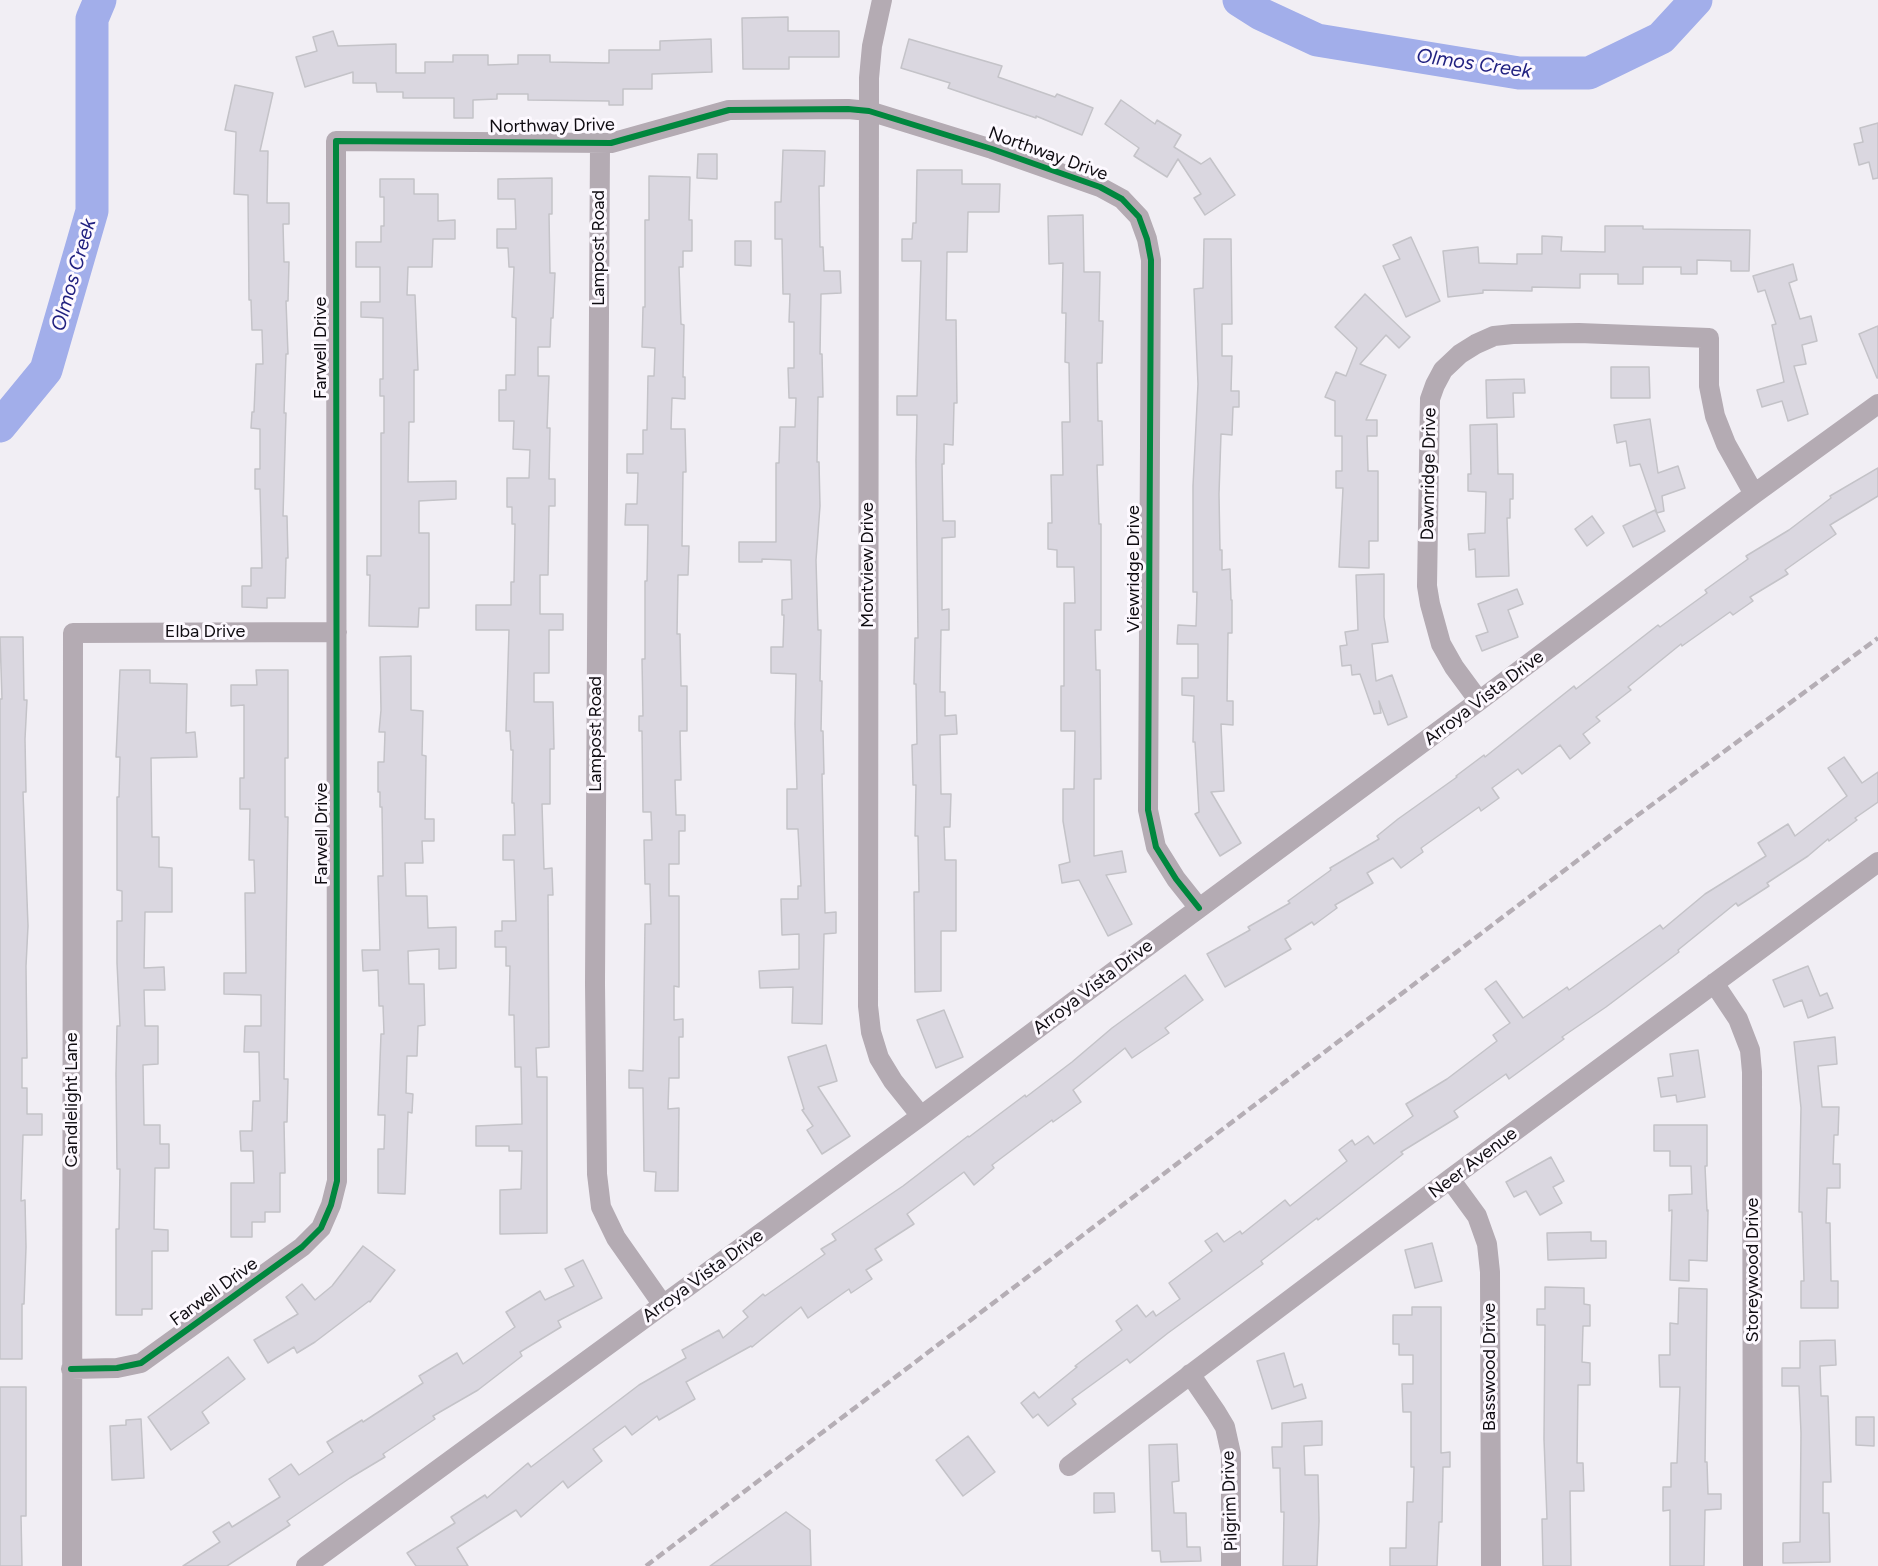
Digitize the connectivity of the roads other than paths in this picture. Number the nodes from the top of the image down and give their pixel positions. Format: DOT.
graph roads {
  1 [pos="882,0"];
  2 [pos="868,111"];
  3 [pos="336,141"];
  4 [pos="600,144"];
  5 [pos="1139,217"];
  6 [pos="1878,404"];
  7 [pos="1754,494"];
  8 [pos="337,632"];
  9 [pos="73,633"];
  10 [pos="1479,701"];
  11 [pos="1878,862"];
  12 [pos="1199,908"];
  13 [pos="1714,983"];
  14 [pos="921,1116"];
  15 [pos="1450,1179"];
  16 [pos="663,1305"];
  17 [pos="71,1369"];
  18 [pos="1190,1374"];
  19 [pos="1069,1466"];
  20 [pos="72,1566"];
  21 [pos="306,1566"];
  22 [pos="1231,1566"];
  23 [pos="1491,1566"];
  24 [pos="1753,1566"];
  1 -- 2 [label="street, Montview Drive"];
  2 -- 4 [label="street, Northway Drive"];
  2 -- 5 [label="street, Northway Drive"];
  2 -- 14 [label="street, Montview Drive"];
  3 -- 4 [label="street, Northway Drive"];
  3 -- 8 [label="street, Farwell Drive"];
  4 -- 16 [label="street, Lampost Road"];
  5 -- 12 [label="street, Viewridge Drive"];
  6 -- 7 [label="street, Arroya Vista Drive"];
  7 -- 10 [label="street, Arroya Vista Drive"];
  7 -- 10 [label="street, Dawnridge Drive"];
  8 -- 9 [label="street, Elba Drive"];
  8 -- 17 [label="street, Farwell Drive"];
  9 -- 17 [label="street, Candlelight Lane"];
  10 -- 12 [label="street, Arroya Vista Drive"];
  11 -- 13 [label="street, Neer Avenue"];
  12 -- 14 [label="street, Arroya Vista Drive"];
  13 -- 15 [label="street, Neer Avenue"];
  13 -- 24 [label="street, Storeywood Drive"];
  14 -- 16 [label="street, Arroya Vista Drive"];
  15 -- 18 [label="street, Neer Avenue"];
  15 -- 23 [label="street, Basswood Drive"];
  16 -- 21 [label="street, Arroya Vista Drive"];
  17 -- 20 [label="street, Candlelight Lane"];
  18 -- 19 [label="street, Neer Avenue"];
  18 -- 22 [label="street, Pilgrim Drive"];
}
